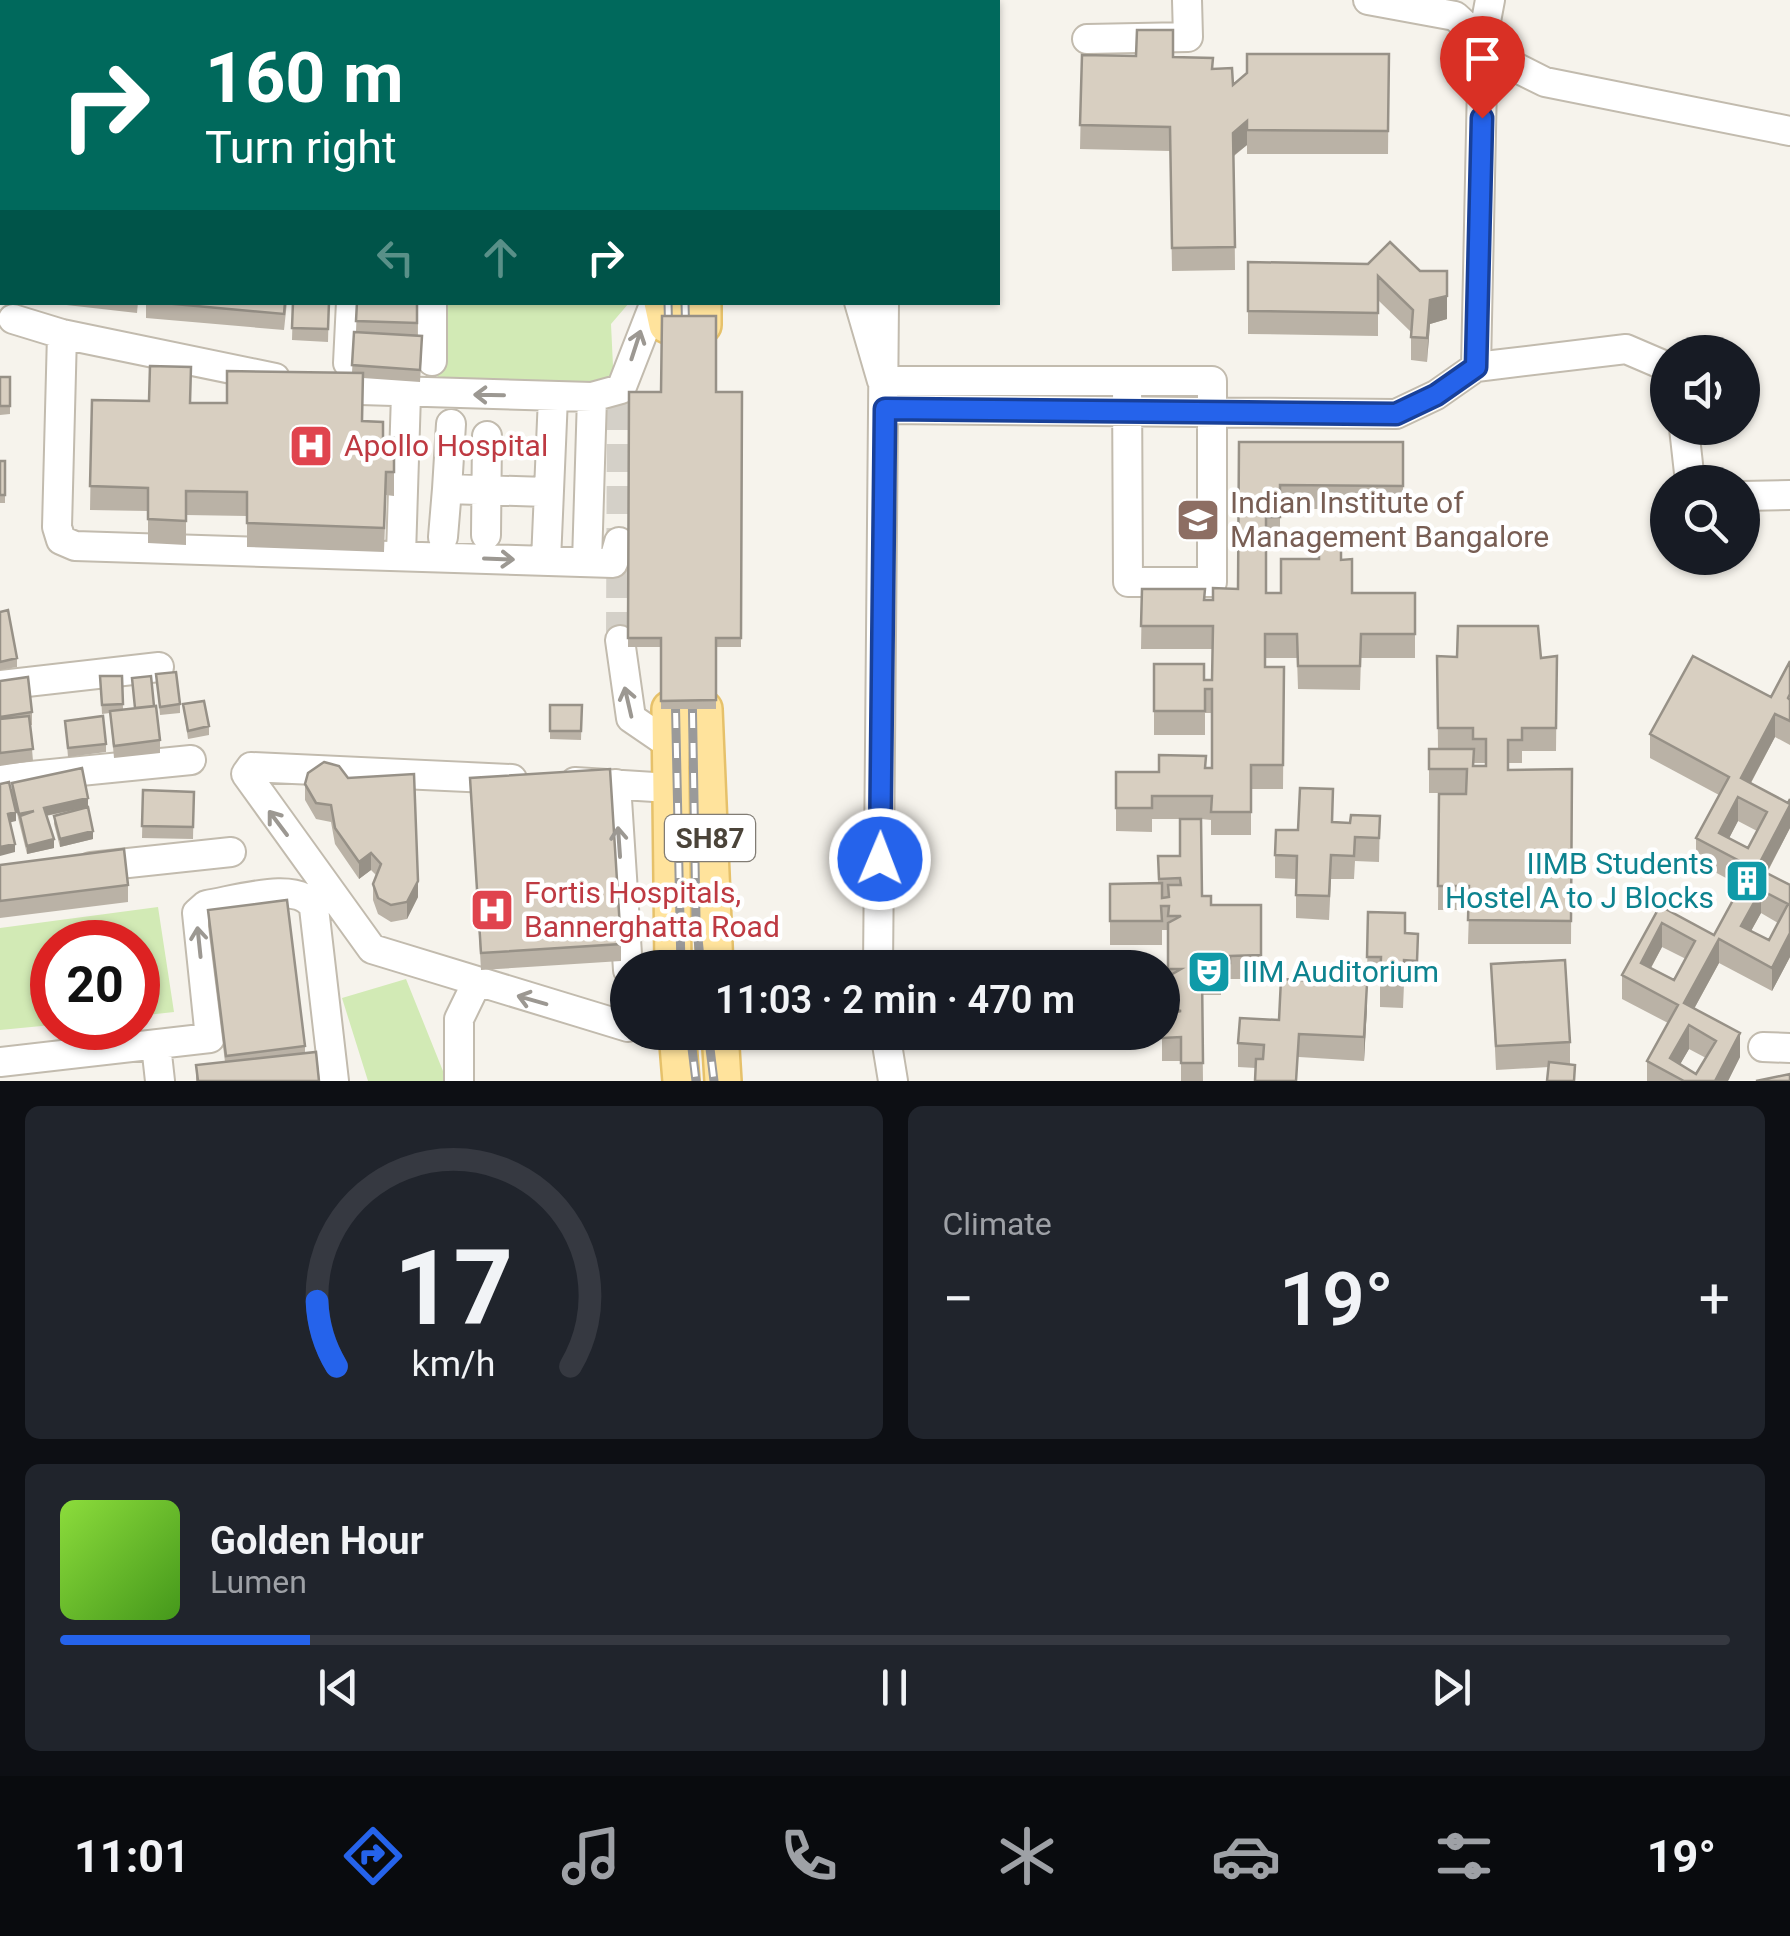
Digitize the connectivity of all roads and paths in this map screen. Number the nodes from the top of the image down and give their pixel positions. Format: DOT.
graph roads {
  1 [pos="1187,0"];
  2 [pos="1368,0"];
  3 [pos="1490,0"];
  4 [pos="1483,37"];
  5 [pos="1087,40"];
  6 [pos="1790,131"];
  7 [pos="351,305"];
  8 [pos="432,305"];
  9 [pos="860,305"];
  10 [pos="884,305"];
  11 [pos="661,310"];
  12 [pos="10,314"];
  13 [pos="62,334"];
  14 [pos="1650,359"];
  15 [pos="432,361"];
  16 [pos="348,364"];
  17 [pos="1476,367"];
  18 [pos="406,394"];
  19 [pos="884,395"];
  20 [pos="1128,395"];
  21 [pos="553,397"];
  22 [pos="592,397"];
  23 [pos="1212,411"];
  24 [pos="451,424"];
  25 [pos="487,436"];
  26 [pos="447,489"];
  27 [pos="488,491"];
  28 [pos="548,492"];
  29 [pos="1790,495"];
  30 [pos="1760,496"];
  31 [pos="486,535"];
  32 [pos="443,537"];
  33 [pos="618,542"];
  34 [pos="401,555"];
  35 [pos="546,560"];
  36 [pos="587,562"];
  37 [pos="620,640"];
  38 [pos="159,667"];
  39 [pos="0,685"];
  40 [pos="681,721"];
  41 [pos="191,760"];
  42 [pos="0,779"];
  43 [pos="616,784"];
  44 [pos="670,788"];
  45 [pos="231,852"];
  46 [pos="58,870"];
  47 [pos="627,950"];
  48 [pos="673,950"];
  49 [pos="713,950"];
  50 [pos="878,950"];
  51 [pos="476,984"];
  52 [pos="610,1016"];
  53 [pos="160,1044"];
  54 [pos="110,1050"];
  55 [pos="157,1050"];
  56 [pos="679,1050"];
  57 [pos="721,1050"];
  58 [pos="888,1050"];
  59 [pos="0,1062"];
  60 [pos="160,1081"];
  61 [pos="334,1081"];
  62 [pos="460,1081"];
  63 [pos="682,1081"];
  64 [pos="724,1081"];
  65 [pos="893,1081"];
  1 -- 5 [label="street"];
  2 -- 4 [label="street"];
  3 -- 4 [label="street"];
  4 -- 6 [label="street"];
  4 -- 17 [label="street"];
  7 -- 16 [label="street"];
  8 -- 15 [label="street"];
  9 -- 19 [label="street"];
  10 -- 19 [label="street"];
  22 -- 11 [label="street, one-way"];
  12 -- 13 [label="street"];
  13 -- 18 [label="street"];
  13 -- 34 [label="street"];
  14 -- 17 [label="street"];
  17 -- 23 [label="street"];
  21 -- 18 [label="street, one-way"];
  18 -- 34 [label="street"];
  19 -- 20 [label="street"];
  19 -- 50 [label="street"];
  20 -- 23 [label="street"];
  20 -- 23 [label="street"];
  21 -- 22 [label="street"];
  21 -- 28 [label="street"];
  22 -- 36 [label="street"];
  24 -- 26 [label="street"];
  25 -- 27 [label="street"];
  26 -- 27 [label="street"];
  26 -- 32 [label="street"];
  27 -- 28 [label="street"];
  27 -- 31 [label="street"];
  28 -- 35 [label="street"];
  29 -- 30 [label="street"];
  33 -- 36 [label="street"];
  34 -- 35 [label="street, one-way"];
  35 -- 36 [label="street"];
  40 -- 37 [label="street, one-way"];
  38 -- 39 [label="street"];
  40 -- 44 [label="main road, SH87"];
  40 -- 49 [label="main road, SH87"];
  41 -- 42 [label="street"];
  43 -- 44 [label="street"];
  47 -- 43 [label="street, one-way"];
  51 -- 43 [label="street, one-way"];
  44 -- 48 [label="main road, SH87"];
  45 -- 46 [label="street"];
  52 -- 51 [label="street, one-way"];
  51 -- 62 [label="street"];
  53 -- 61 [label="street, one-way"];
  54 -- 59 [label="street"];
  55 -- 60 [label="street"];
  56 -- 63 [label="main road"];
  57 -- 64 [label="main road"];
  58 -- 65 [label="street"];
}
